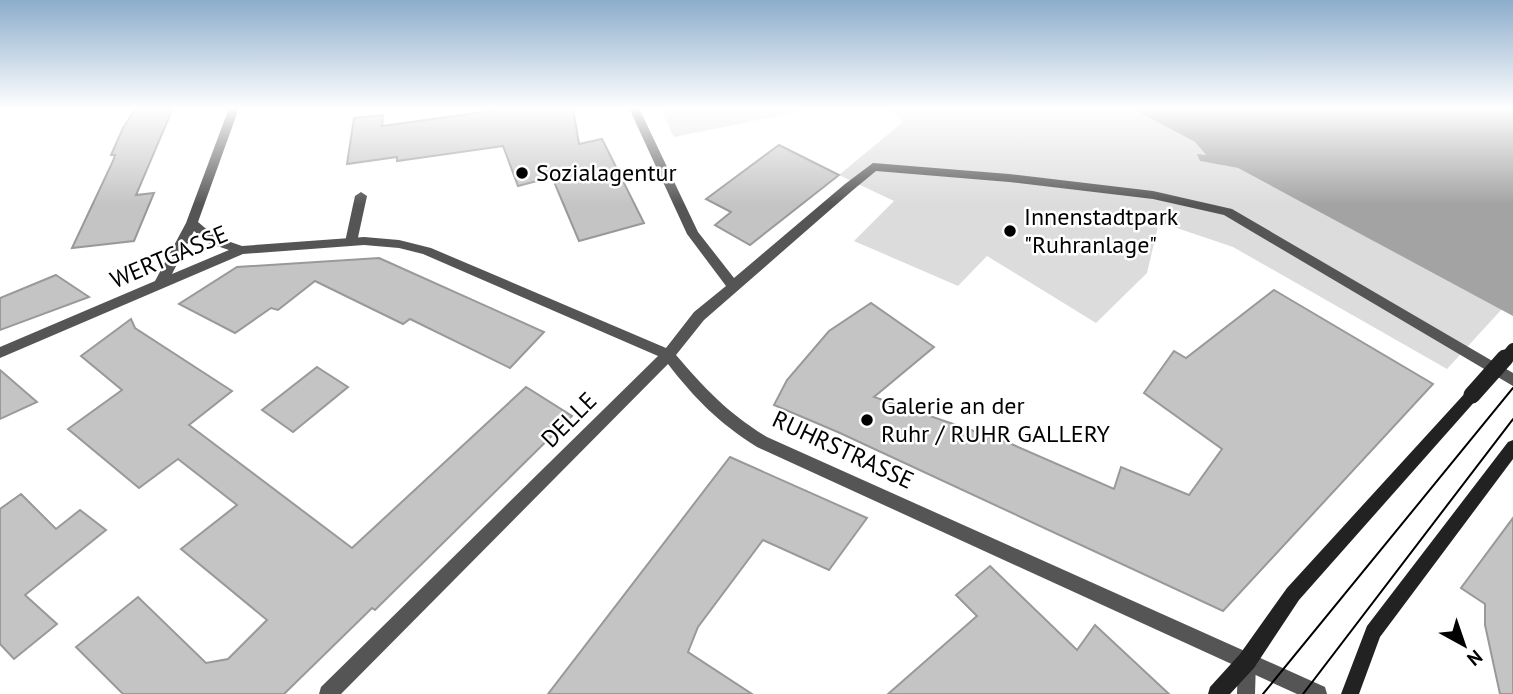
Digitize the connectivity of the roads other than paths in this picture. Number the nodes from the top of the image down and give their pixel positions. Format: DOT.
graph roads {
  1 [pos="222,140"];
  2 [pos="649,140"];
  3 [pos="361,196"];
  4 [pos="192,223"];
  5 [pos="358,242"];
  6 [pos="240,250"];
  7 [pos="160,285"];
  8 [pos="733,286"];
  9 [pos="1513,349"];
  10 [pos="0,353"];
  11 [pos="668,355"];
  12 [pos="1513,380"];
  13 [pos="1513,446"];
  14 [pos="1247,660"];
  15 [pos="328,694"];
  16 [pos="1217,694"];
  17 [pos="1247,694"];
  18 [pos="1318,694"];
  19 [pos="1350,694"];
  1 -- 4 [label="street"];
  2 -- 8 [label="street"];
  3 -- 5 [label="street"];
  4 -- 6 [label="street"];
  4 -- 7 [label="street"];
  5 -- 6 [label="street, WERTGASSE"];
  5 -- 11 [label="street, RUHRSTRASSE"];
  6 -- 7 [label="street, WERTGASSE"];
  7 -- 10 [label="street, WERTGASSE"];
  8 -- 11 [label="street, DELLE"];
  8 -- 12 [label="street, DELLE"];
  9 -- 14 [label="main road, bridge"];
  11 -- 14 [label="street, RUHRSTRASSE"];
  11 -- 15 [label="street, DELLE"];
  13 -- 19 [label="main road"];
  14 -- 16 [label="main road"];
  14 -- 17 [label="street"];
  14 -- 18 [label="street, RUHRSTRASSE"];
}
